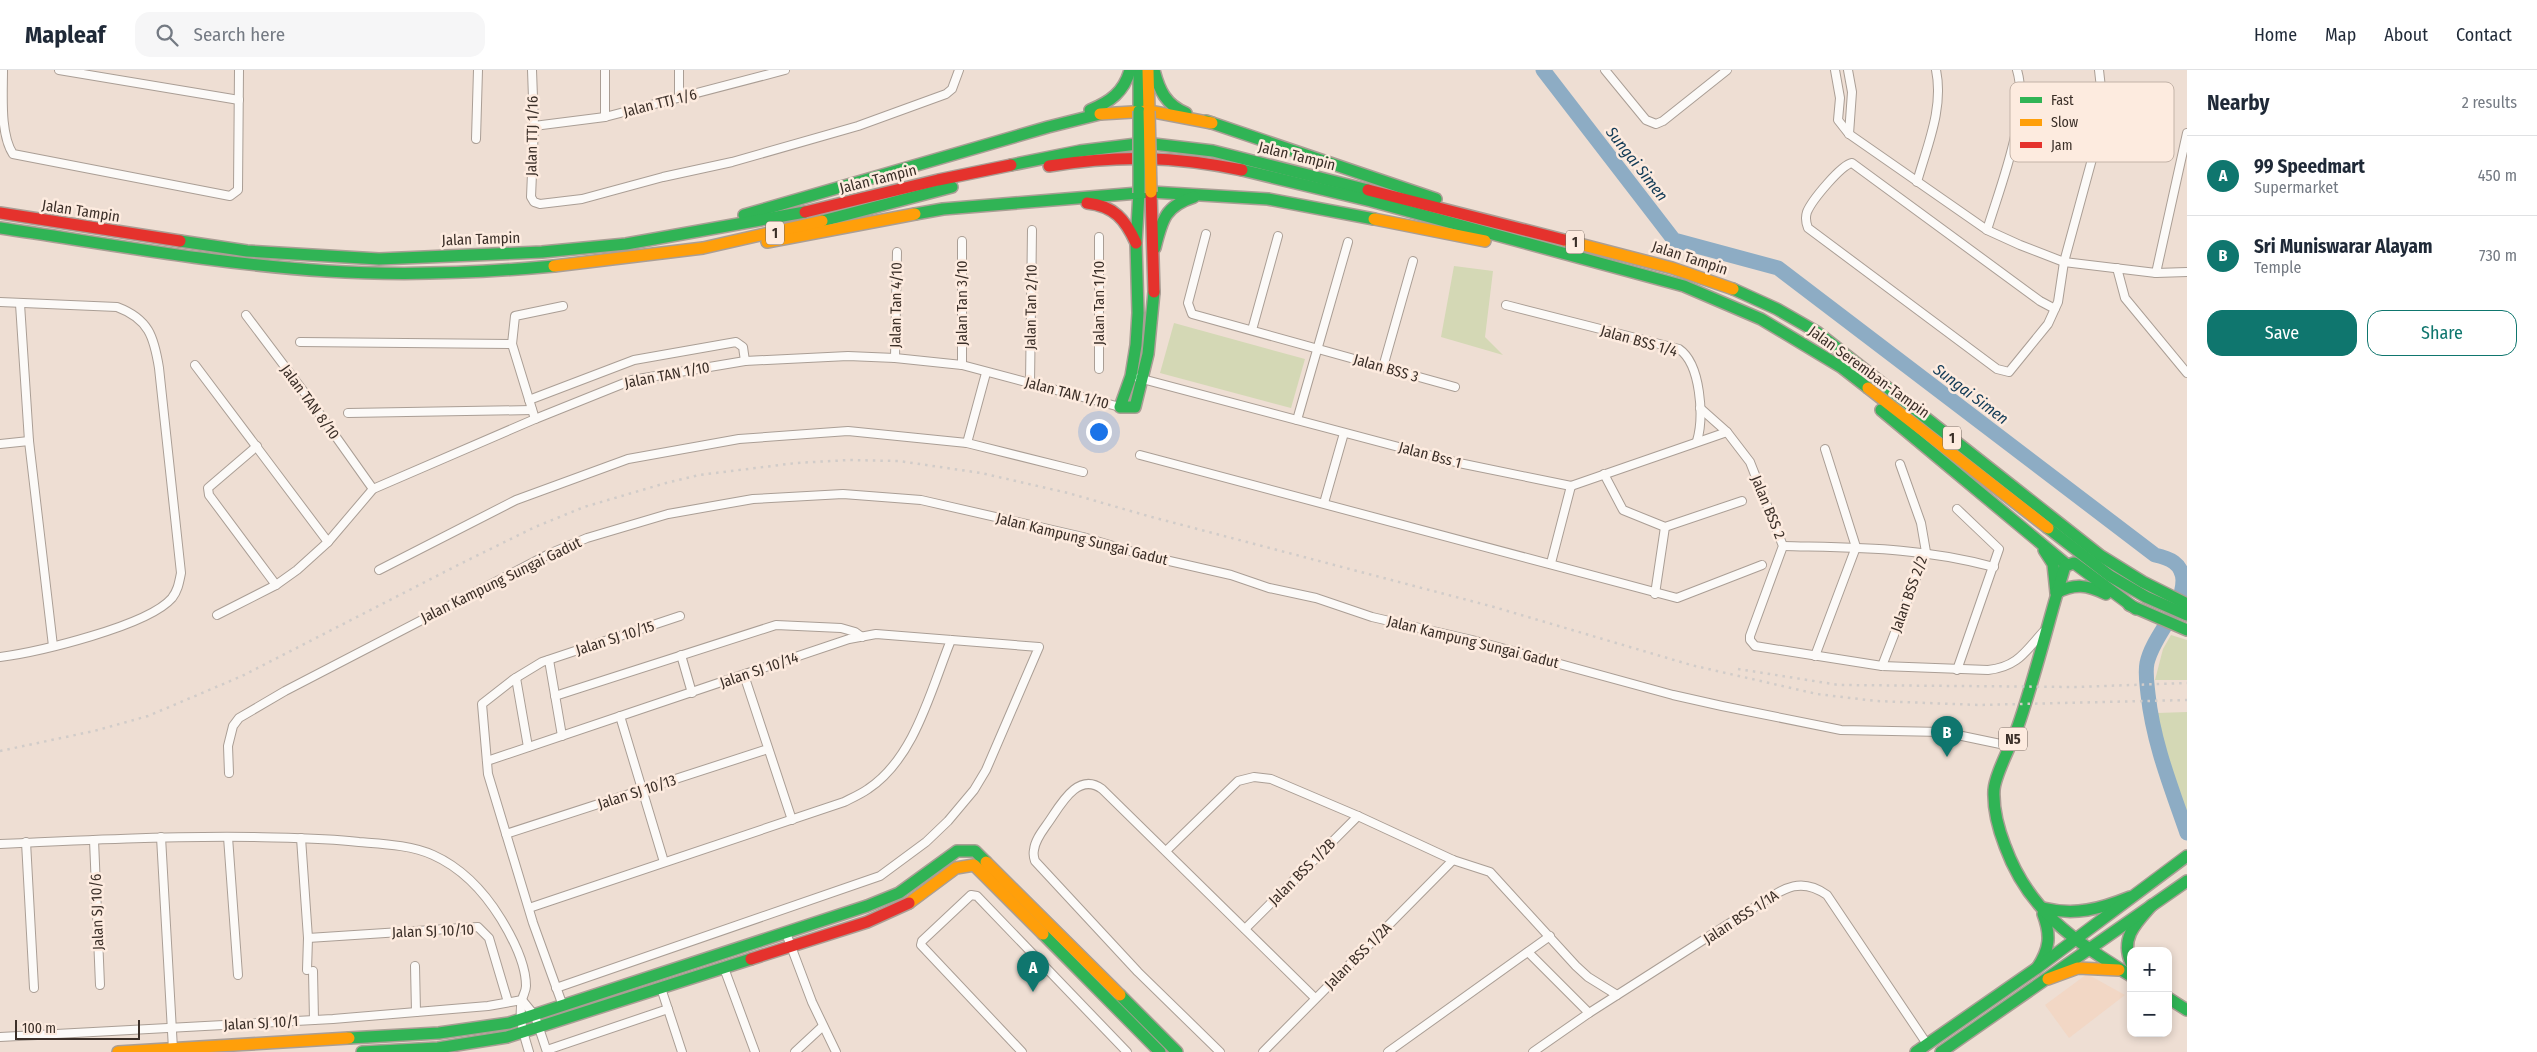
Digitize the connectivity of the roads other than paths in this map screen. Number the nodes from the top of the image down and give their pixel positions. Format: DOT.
graph roads {
  1 [pos="3,70"];
  2 [pos="59,70"];
  3 [pos="239,70"];
  4 [pos="478,70"];
  5 [pos="532,70"];
  6 [pos="604,70"];
  7 [pos="679,70"];
  8 [pos="785,70"];
  9 [pos="959,70"];
  10 [pos="1130,70"];
  11 [pos="1139,70"];
  12 [pos="1148,70"];
  13 [pos="1154,70"];
  14 [pos="1605,70"];
  15 [pos="1713,70"];
  16 [pos="1727,70"];
  17 [pos="1835,70"];
  18 [pos="1848,70"];
  19 [pos="1936,70"];
  20 [pos="2017,70"];
  21 [pos="1719,77"];
  22 [pos="2021,82"];
  23 [pos="679,98"];
  24 [pos="239,100"];
  25 [pos="1144,111"];
  26 [pos="605,117"];
  27 [pos="1212,123"];
  28 [pos="534,126"];
  29 [pos="1048,127"];
  30 [pos="2187,133"];
  31 [pos="1849,134"];
  32 [pos="476,139"];
  33 [pos="2010,152"];
  34 [pos="2091,162"];
  35 [pos="1917,182"];
  36 [pos="1145,193"];
  37 [pos="1202,194"];
  38 [pos="1050,200"];
  39 [pos="0,213"];
  40 [pos="1501,223"];
  41 [pos="0,228"];
  42 [pos="709,230"];
  43 [pos="1032,230"];
  44 [pos="1987,230"];
  45 [pos="1206,234"];
  46 [pos="1099,236"];
  47 [pos="1278,236"];
  48 [pos="962,241"];
  49 [pos="731,242"];
  50 [pos="1348,242"];
  51 [pos="1136,243"];
  52 [pos="1536,247"];
  53 [pos="1154,248"];
  54 [pos="897,252"];
  55 [pos="1413,261"];
  56 [pos="2064,262"];
  57 [pos="2117,268"];
  58 [pos="2156,272"];
  59 [pos="2187,272"];
  60 [pos="1747,293"];
  61 [pos="0,302"];
  62 [pos="20,304"];
  63 [pos="1506,305"];
  64 [pos="563,306"];
  65 [pos="2055,308"];
  66 [pos="246,315"];
  67 [pos="1252,330"];
  68 [pos="300,342"];
  69 [pos="512,344"];
  70 [pos="1317,349"];
  71 [pos="1813,350"];
  72 [pos="895,358"];
  73 [pos="745,360"];
  74 [pos="195,365"];
  75 [pos="962,365"];
  76 [pos="1383,367"];
  77 [pos="1099,369"];
  78 [pos="986,373"];
  79 [pos="2187,374"];
  80 [pos="1131,376"];
  81 [pos="1144,379"];
  82 [pos="1030,383"];
  83 [pos="1455,387"];
  84 [pos="529,400"];
  85 [pos="1120,406"];
  86 [pos="1700,408"];
  87 [pos="532,410"];
  88 [pos="348,413"];
  89 [pos="535,419"];
  90 [pos="1297,420"];
  91 [pos="1727,432"];
  92 [pos="1344,433"];
  93 [pos="29,440"];
  94 [pos="1697,441"];
  95 [pos="968,443"];
  96 [pos="0,444"];
  97 [pos="257,446"];
  98 [pos="1825,449"];
  99 [pos="1140,455"];
  100 [pos="1900,464"];
  101 [pos="1083,472"];
  102 [pos="1604,474"];
  103 [pos="1571,486"];
  104 [pos="374,490"];
  105 [pos="1742,501"];
  106 [pos="1324,503"];
  107 [pos="1957,509"];
  108 [pos="1665,527"];
  109 [pos="2032,536"];
  110 [pos="328,542"];
  111 [pos="1784,546"];
  112 [pos="1856,548"];
  113 [pos="1926,552"];
  114 [pos="1551,563"];
  115 [pos="2067,564"];
  116 [pos="1762,565"];
  117 [pos="1994,567"];
  118 [pos="378,570"];
  119 [pos="276,585"];
  120 [pos="2149,592"];
  121 [pos="2056,593"];
  122 [pos="1655,594"];
  123 [pos="2187,604"];
  124 [pos="2136,609"];
  125 [pos="217,615"];
  126 [pos="2187,615"];
  127 [pos="680,616"];
  128 [pos="2048,626"];
  129 [pos="2186,629"];
  130 [pos="862,637"];
  131 [pos="950,640"];
  132 [pos="53,646"];
  133 [pos="681,655"];
  134 [pos="1815,656"];
  135 [pos="0,657"];
  136 [pos="549,660"];
  137 [pos="1882,666"];
  138 [pos="1957,670"];
  139 [pos="744,675"];
  140 [pos="516,678"];
  141 [pos="692,693"];
  142 [pos="555,696"];
  143 [pos="620,716"];
  144 [pos="562,736"];
  145 [pos="2010,746"];
  146 [pos="528,747"];
  147 [pos="768,749"];
  148 [pos="487,761"];
  149 [pos="228,773"];
  150 [pos="643,790"];
  151 [pos="1358,816"];
  152 [pos="792,820"];
  153 [pos="506,834"];
  154 [pos="160,837"];
  155 [pos="228,837"];
  156 [pos="301,838"];
  157 [pos="94,840"];
  158 [pos="26,842"];
  159 [pos="0,844"];
  160 [pos="1166,851"];
  161 [pos="2187,856"];
  162 [pos="1453,860"];
  163 [pos="664,862"];
  164 [pos="2187,881"];
  165 [pos="2130,897"];
  166 [pos="2152,906"];
  167 [pos="2040,907"];
  168 [pos="529,908"];
  169 [pos="1245,929"];
  170 [pos="786,933"];
  171 [pos="1550,936"];
  172 [pos="308,938"];
  173 [pos="2074,940"];
  174 [pos="790,946"];
  175 [pos="2089,949"];
  176 [pos="1528,952"];
  177 [pos="2127,963"];
  178 [pos="415,966"];
  179 [pos="724,968"];
  180 [pos="2037,968"];
  181 [pos="2127,969"];
  182 [pos="2127,970"];
  183 [pos="238,975"];
  184 [pos="2048,979"];
  185 [pos="100,985"];
  186 [pos="34,988"];
  187 [pos="556,988"];
  188 [pos="661,988"];
  189 [pos="1617,995"];
  190 [pos="1315,998"];
  191 [pos="522,1000"];
  192 [pos="2172,1001"];
  193 [pos="508,1002"];
  194 [pos="563,1006"];
  195 [pos="668,1010"];
  196 [pos="2187,1010"];
  197 [pos="416,1012"];
  198 [pos="1589,1013"];
  199 [pos="314,1020"];
  200 [pos="521,1021"];
  201 [pos="537,1021"];
  202 [pos="824,1026"];
  203 [pos="171,1028"];
  204 [pos="524,1033"];
  205 [pos="0,1037"];
  206 [pos="1927,1044"];
  207 [pos="172,1049"];
  208 [pos="547,1051"];
  209 [pos="118,1052"];
  210 [pos="362,1052"];
  211 [pos="529,1052"];
  212 [pos="682,1052"];
  213 [pos="755,1052"];
  214 [pos="795,1052"];
  215 [pos="836,1052"];
  216 [pos="1022,1052"];
  217 [pos="1127,1052"];
  218 [pos="1160,1052"];
  219 [pos="1177,1052"];
  220 [pos="1220,1052"];
  221 [pos="1264,1052"];
  222 [pos="1388,1052"];
  223 [pos="1533,1052"];
  224 [pos="1916,1052"];
  225 [pos="1941,1052"];
  1 -- 24 [label="street"];
  2 -- 24 [label="street"];
  3 -- 24 [label="street"];
  4 -- 32 [label="street"];
  5 -- 28 [label="street, Jalan TTJ 1/16"];
  6 -- 26 [label="street"];
  7 -- 23 [label="street"];
  8 -- 23 [label="street, Jalan TTJ 1/6"];
  9 -- 28 [label="street, Jalan TTJ 1/16"];
  10 -- 29 [label="main road"];
  11 -- 25 [label="main road"];
  12 -- 25 [label="main road"];
  13 -- 27 [label="main road"];
  14 -- 21 [label="street"];
  15 -- 21 [label="street"];
  16 -- 21 [label="street"];
  17 -- 31 [label="street"];
  18 -- 31 [label="street"];
  19 -- 35 [label="street"];
  20 -- 22 [label="street"];
  23 -- 26 [label="street, Jalan TTJ 1/6"];
  25 -- 27 [label="main road"];
  25 -- 29 [label="main road"];
  25 -- 36 [label="main road, bridge"];
  26 -- 28 [label="street, Jalan TTJ 1/6"];
  27 -- 40 [label="main road"];
  29 -- 42 [label="main road"];
  30 -- 58 [label="street"];
  31 -- 35 [label="street"];
  33 -- 44 [label="street"];
  34 -- 56 [label="street"];
  35 -- 44 [label="street"];
  36 -- 37 [label="main road"];
  36 -- 38 [label="main road"];
  36 -- 51 [label="main road"];
  36 -- 53 [label="main road"];
  37 -- 52 [label="main road"];
  37 -- 53 [label="main road"];
  38 -- 49 [label="main road"];
  38 -- 51 [label="main road"];
  39 -- 42 [label="main road, Jalan Tampin / 1"];
  40 -- 42 [label="main road, Jalan Tampin / 1"];
  40 -- 60 [label="main road, Jalan Tampin / 1"];
  41 -- 49 [label="main road, Jalan Tampin / 1"];
  43 -- 82 [label="street, Jalan Tan 2/10"];
  44 -- 56 [label="street"];
  45 -- 67 [label="street, Jalan BSS 3"];
  46 -- 77 [label="street, Jalan Tan 1/10"];
  47 -- 67 [label="street"];
  48 -- 75 [label="street, Jalan Tan 3/10"];
  49 -- 52 [label="main road, Jalan Tampin / 1"];
  50 -- 70 [label="street"];
  51 -- 80 [label="main road"];
  52 -- 71 [label="main road, Jalan Seremban-Tampin / 1"];
  53 -- 81 [label="main road"];
  54 -- 72 [label="street, Jalan Tan 4/10"];
  55 -- 76 [label="street"];
  56 -- 57 [label="street"];
  56 -- 65 [label="street"];
  57 -- 58 [label="street"];
  57 -- 79 [label="street"];
  58 -- 59 [label="street"];
  60 -- 120 [label="main road, Jalan Seremban-Tampin / 1"];
  61 -- 62 [label="street"];
  62 -- 93 [label="street"];
  62 -- 132 [label="street"];
  63 -- 86 [label="street, Jalan BSS 1/4"];
  64 -- 69 [label="street"];
  65 -- 65 [label="street"];
  66 -- 104 [label="street, Jalan TAN 8/10"];
  67 -- 70 [label="street, Jalan BSS 3"];
  68 -- 69 [label="street"];
  69 -- 84 [label="street"];
  70 -- 76 [label="street, Jalan BSS 3"];
  70 -- 90 [label="street"];
  71 -- 109 [label="main road"];
  71 -- 120 [label="main road, Jalan Seremban-Tampin / 1"];
  72 -- 73 [label="street, Jalan TAN 1/10"];
  72 -- 75 [label="street, Jalan TAN 1/10"];
  73 -- 84 [label="street"];
  73 -- 89 [label="street, Jalan TAN 1/10"];
  74 -- 97 [label="street"];
  75 -- 78 [label="street, Jalan TAN 1/10"];
  76 -- 83 [label="street, Jalan BSS 3"];
  78 -- 82 [label="street, Jalan TAN 1/10"];
  78 -- 95 [label="street"];
  80 -- 81 [label="street, Jalan Bss 1"];
  80 -- 85 [label="main road"];
  81 -- 85 [label="main road"];
  81 -- 90 [label="street, Jalan Bss 1"];
  82 -- 85 [label="street, Jalan TAN 1/10"];
  84 -- 87 [label="street"];
  86 -- 91 [label="street, Jalan BSS 2"];
  86 -- 94 [label="street, Jalan BSS 1/4"];
  87 -- 88 [label="street"];
  87 -- 89 [label="street"];
  89 -- 104 [label="street, Jalan TAN 1/10"];
  90 -- 92 [label="street, Jalan Bss 1"];
  91 -- 94 [label="street"];
  91 -- 111 [label="street, Jalan BSS 2"];
  92 -- 103 [label="street, Jalan Bss 1"];
  92 -- 106 [label="street"];
  93 -- 96 [label="street"];
  93 -- 132 [label="street"];
  94 -- 102 [label="street"];
  95 -- 101 [label="street"];
  95 -- 118 [label="street"];
  97 -- 110 [label="street"];
  97 -- 119 [label="street"];
  98 -- 112 [label="street"];
  99 -- 106 [label="street"];
  100 -- 113 [label="street, Jalan BSS 2/2"];
  102 -- 103 [label="street"];
  102 -- 108 [label="street"];
  103 -- 114 [label="street"];
  104 -- 110 [label="street, Jalan TAN 1/10"];
  105 -- 108 [label="street"];
  106 -- 114 [label="street"];
  107 -- 117 [label="street"];
  108 -- 122 [label="street"];
  109 -- 115 [label="main road"];
  109 -- 121 [label="main road"];
  110 -- 119 [label="street, Jalan TAN 1/10"];
  111 -- 112 [label="street"];
  111 -- 134 [label="street, Jalan BSS 2"];
  112 -- 113 [label="street"];
  112 -- 134 [label="street"];
  113 -- 117 [label="street"];
  113 -- 137 [label="street, Jalan BSS 2/2"];
  114 -- 122 [label="street"];
  115 -- 121 [label="main road, N5"];
  115 -- 124 [label="main road"];
  116 -- 122 [label="street"];
  117 -- 138 [label="street"];
  119 -- 125 [label="street, Jalan TAN 1/10"];
  120 -- 123 [label="main road, 1"];
  120 -- 126 [label="main road, 1"];
  121 -- 124 [label="main road"];
  121 -- 128 [label="main road, N5"];
  124 -- 129 [label="main road"];
  127 -- 136 [label="street, Jalan SJ 10/15"];
  128 -- 138 [label="street"];
  128 -- 145 [label="main road, N5"];
  130 -- 131 [label="street, Jalan SJ 10/14"];
  130 -- 133 [label="street"];
  130 -- 139 [label="street, Jalan SJ 10/14"];
  131 -- 152 [label="street"];
  131 -- 187 [label="street, Jalan SJ 10/14"];
  132 -- 135 [label="street"];
  133 -- 141 [label="street"];
  133 -- 142 [label="street"];
  134 -- 137 [label="street"];
  136 -- 140 [label="street, Jalan SJ 10/15"];
  136 -- 142 [label="street"];
  137 -- 138 [label="street"];
  139 -- 141 [label="street, Jalan SJ 10/14"];
  139 -- 147 [label="street"];
  140 -- 146 [label="street"];
  140 -- 148 [label="street, Jalan SJ 10/15"];
  141 -- 143 [label="street, Jalan SJ 10/14"];
  142 -- 144 [label="street"];
  143 -- 144 [label="street, Jalan SJ 10/14"];
  143 -- 150 [label="street"];
  144 -- 146 [label="street, Jalan SJ 10/14"];
  145 -- 149 [label="street, Jalan Kampung Sungai Gadut"];
  145 -- 167 [label="main road, N5"];
  146 -- 148 [label="street, Jalan SJ 10/14"];
  147 -- 150 [label="street, Jalan SJ 10/13"];
  147 -- 152 [label="street"];
  148 -- 153 [label="street"];
  150 -- 153 [label="street, Jalan SJ 10/13"];
  150 -- 163 [label="street"];
  151 -- 160 [label="street"];
  151 -- 162 [label="street"];
  151 -- 169 [label="street, Jalan BSS 1/2B"];
  152 -- 163 [label="street"];
  153 -- 168 [label="street"];
  154 -- 155 [label="street"];
  154 -- 157 [label="street"];
  154 -- 203 [label="street"];
  155 -- 156 [label="street"];
  155 -- 183 [label="street"];
  156 -- 172 [label="street"];
  156 -- 191 [label="street"];
  157 -- 158 [label="street"];
  157 -- 185 [label="street, Jalan SJ 10/6"];
  158 -- 159 [label="street"];
  158 -- 186 [label="street"];
  160 -- 169 [label="street"];
  160 -- 220 [label="street"];
  161 -- 165 [label="main road"];
  162 -- 171 [label="street"];
  162 -- 190 [label="street, Jalan BSS 1/2A"];
  163 -- 168 [label="street"];
  164 -- 166 [label="main road"];
  165 -- 167 [label="main road"];
  165 -- 173 [label="main road"];
  166 -- 175 [label="main road"];
  166 -- 177 [label="main road"];
  167 -- 173 [label="main road, N5"];
  167 -- 180 [label="main road"];
  168 -- 187 [label="street"];
  169 -- 190 [label="street"];
  170 -- 174 [label="street"];
  170 -- 194 [label="main road"];
  170 -- 219 [label="main road"];
  171 -- 176 [label="street"];
  171 -- 189 [label="street"];
  172 -- 193 [label="street, Jalan SJ 10/10"];
  172 -- 199 [label="street"];
  173 -- 175 [label="main road, N5"];
  173 -- 180 [label="main road"];
  174 -- 179 [label="main road"];
  174 -- 202 [label="street"];
  174 -- 218 [label="main road"];
  175 -- 181 [label="main road, N5"];
  175 -- 184 [label="main road"];
  176 -- 198 [label="street"];
  176 -- 222 [label="street"];
  178 -- 197 [label="street"];
  179 -- 188 [label="main road"];
  179 -- 213 [label="street"];
  180 -- 206 [label="main road"];
  182 -- 184 [label="main road"];
  184 -- 225 [label="main road"];
  187 -- 194 [label="street"];
  188 -- 195 [label="street"];
  188 -- 201 [label="main road"];
  189 -- 198 [label="street, Jalan BSS 1/1A"];
  189 -- 206 [label="street, Jalan BSS 1/1A"];
  190 -- 221 [label="street, Jalan BSS 1/2A"];
  191 -- 193 [label="street, Jalan SJ 10/1"];
  191 -- 200 [label="street"];
  191 -- 201 [label="street"];
  192 -- 196 [label="main road"];
  193 -- 197 [label="street, Jalan SJ 10/1"];
  194 -- 201 [label="main road"];
  195 -- 208 [label="street"];
  195 -- 212 [label="street"];
  197 -- 199 [label="street, Jalan SJ 10/1"];
  198 -- 223 [label="street, Jalan BSS 1/1A"];
  199 -- 203 [label="street, Jalan SJ 10/1"];
  200 -- 201 [label="main road"];
  200 -- 204 [label="street"];
  200 -- 207 [label="main road"];
  201 -- 204 [label="main road"];
  201 -- 208 [label="street"];
  202 -- 214 [label="street"];
  202 -- 215 [label="street"];
  203 -- 205 [label="street, Jalan SJ 10/1"];
  203 -- 207 [label="street"];
  204 -- 210 [label="main road"];
  204 -- 211 [label="street"];
  206 -- 224 [label="main road"];
  207 -- 209 [label="main road"];
  216 -- 217 [label="street"];
}
